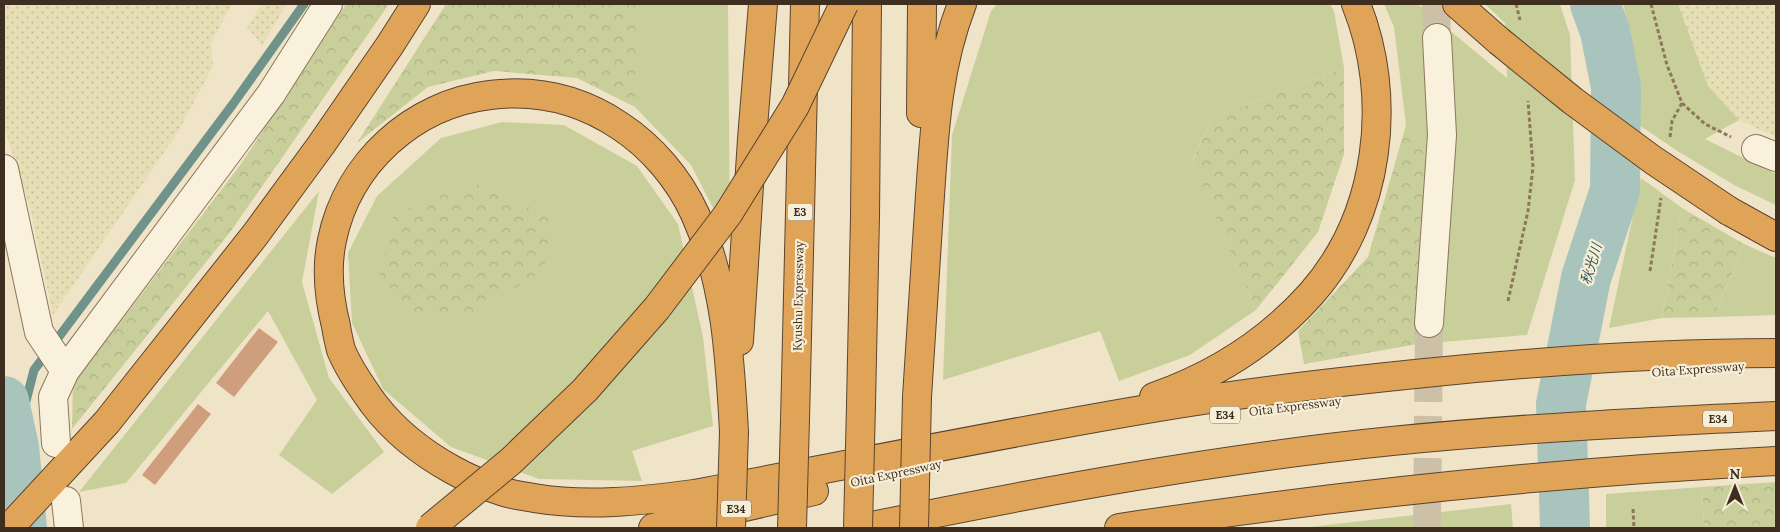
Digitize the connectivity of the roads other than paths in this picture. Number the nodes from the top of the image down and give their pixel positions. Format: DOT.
graph roads {
  1 [pos="328,4"];
  2 [pos="416,4"];
  3 [pos="763,4"];
  4 [pos="805,4"];
  5 [pos="844,4"];
  6 [pos="867,4"];
  7 [pos="922,4"];
  8 [pos="962,4"];
  9 [pos="1356,4"];
  10 [pos="1457,4"];
  11 [pos="1437,38"];
  12 [pos="4,169"];
  13 [pos="1776,237"];
  14 [pos="1429,323"];
  15 [pos="1776,353"];
  16 [pos="1664,363"];
  17 [pos="1776,364"];
  18 [pos="65,371"];
  19 [pos="1488,376"];
  20 [pos="917,397"];
  21 [pos="1776,416"];
  22 [pos="1093,418"];
  23 [pos="734,432"];
  24 [pos="56,443"];
  25 [pos="964,458"];
  26 [pos="1776,461"];
  27 [pos="57,494"];
  28 [pos="8,528"];
  29 [pos="69,528"];
  30 [pos="430,528"];
  31 [pos="653,528"];
  32 [pos="731,528"];
  33 [pos="792,528"];
  34 [pos="858,528"];
  35 [pos="862,528"];
  36 [pos="914,528"];
  37 [pos="1119,528"];
  1 -- 18 [label="street"];
  2 -- 27 [label="highway"];
  3 -- 23 [label="highway"];
  4 -- 33 [label="highway, Kyushu Expressway / E3, bridge"];
  5 -- 30 [label="highway, bridge"];
  6 -- 34 [label="highway, bridge"];
  7 -- 20 [label="highway"];
  8 -- 20 [label="highway"];
  9 -- 22 [label="highway"];
  10 -- 13 [label="highway, bridge"];
  11 -- 14 [label="street"];
  12 -- 18 [label="street"];
  15 -- 16 [label="highway"];
  16 -- 17 [label="highway, Oita Expressway / E34"];
  16 -- 19 [label="highway, Oita Expressway / E34"];
  18 -- 24 [label="street"];
  19 -- 22 [label="highway"];
  19 -- 25 [label="highway, Oita Expressway / E34"];
  20 -- 36 [label="highway, bridge"];
  21 -- 35 [label="highway, E34"];
  22 -- 23 [label="highway"];
  22 -- 25 [label="highway"];
  23 -- 32 [label="highway, bridge"];
  25 -- 31 [label="highway, Oita Expressway / E34"];
  26 -- 37 [label="highway"];
  27 -- 28 [label="highway"];
  27 -- 29 [label="street"];
}
